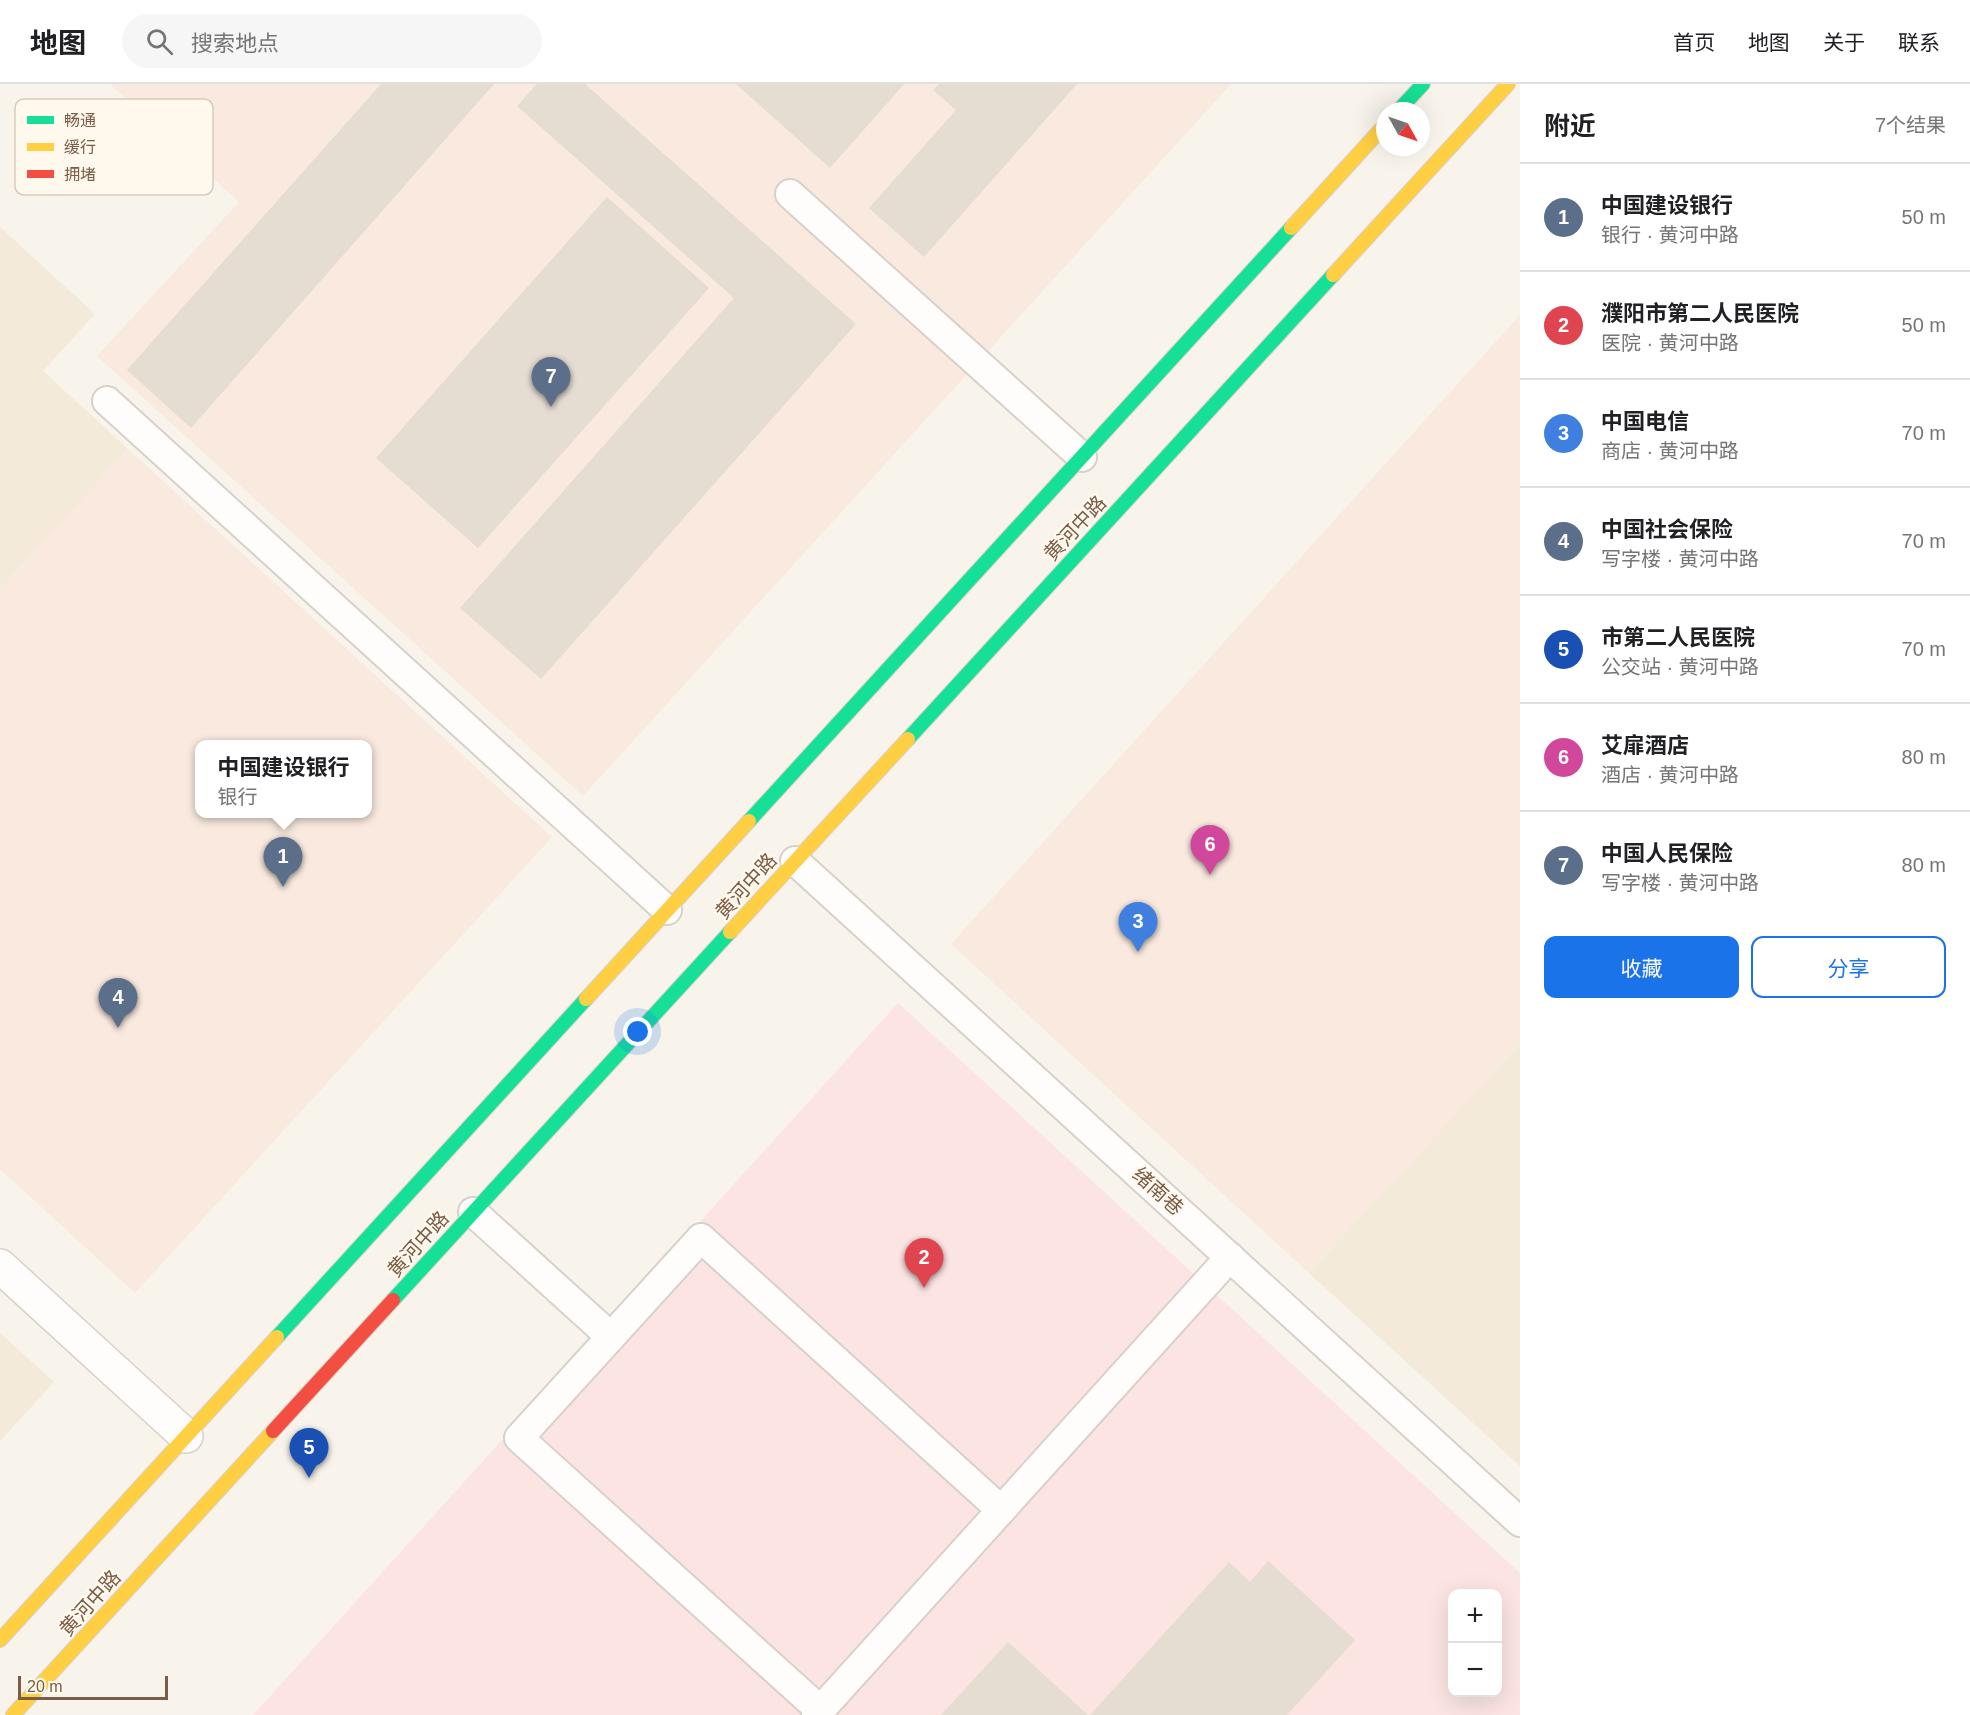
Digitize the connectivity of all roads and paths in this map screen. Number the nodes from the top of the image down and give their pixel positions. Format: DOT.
graph roads {
  1 [pos="1423,84"];
  2 [pos="1508,84"];
  3 [pos="1406,102"];
  4 [pos="1376,135"];
  5 [pos="790,194"];
  6 [pos="106,401"];
  7 [pos="1082,457"];
  8 [pos="795,861"];
  9 [pos="667,910"];
  10 [pos="473,1212"];
  11 [pos="1230,1257"];
  12 [pos="0,1266"];
  13 [pos="611,1337"];
  14 [pos="186,1436"];
  15 [pos="1001,1510"];
  16 [pos="1520,1522"];
  17 [pos="0,1640"];
  18 [pos="818,1713"];
  19 [pos="14,1715"];
  1 -- 3 [label="main road"];
  2 -- 8 [label="main road, 黄河中路"];
  4 -- 7 [label="main road, 黄河中路"];
  5 -- 7 [label="lane"];
  6 -- 9 [label="lane"];
  7 -- 9 [label="main road, 黄河中路"];
  8 -- 10 [label="main road, 黄河中路"];
  8 -- 11 [label="lane, 绪南巷"];
  9 -- 14 [label="main road, 黄河中路"];
  10 -- 13 [label="lane"];
  10 -- 19 [label="main road, 黄河中路"];
  11 -- 15 [label="lane"];
  11 -- 16 [label="lane, 绪南巷"];
  12 -- 14 [label="street"];
  13 -- 15 [label="lane"];
  13 -- 18 [label="lane"];
  14 -- 17 [label="main road, 黄河中路"];
  15 -- 18 [label="lane"];
}
